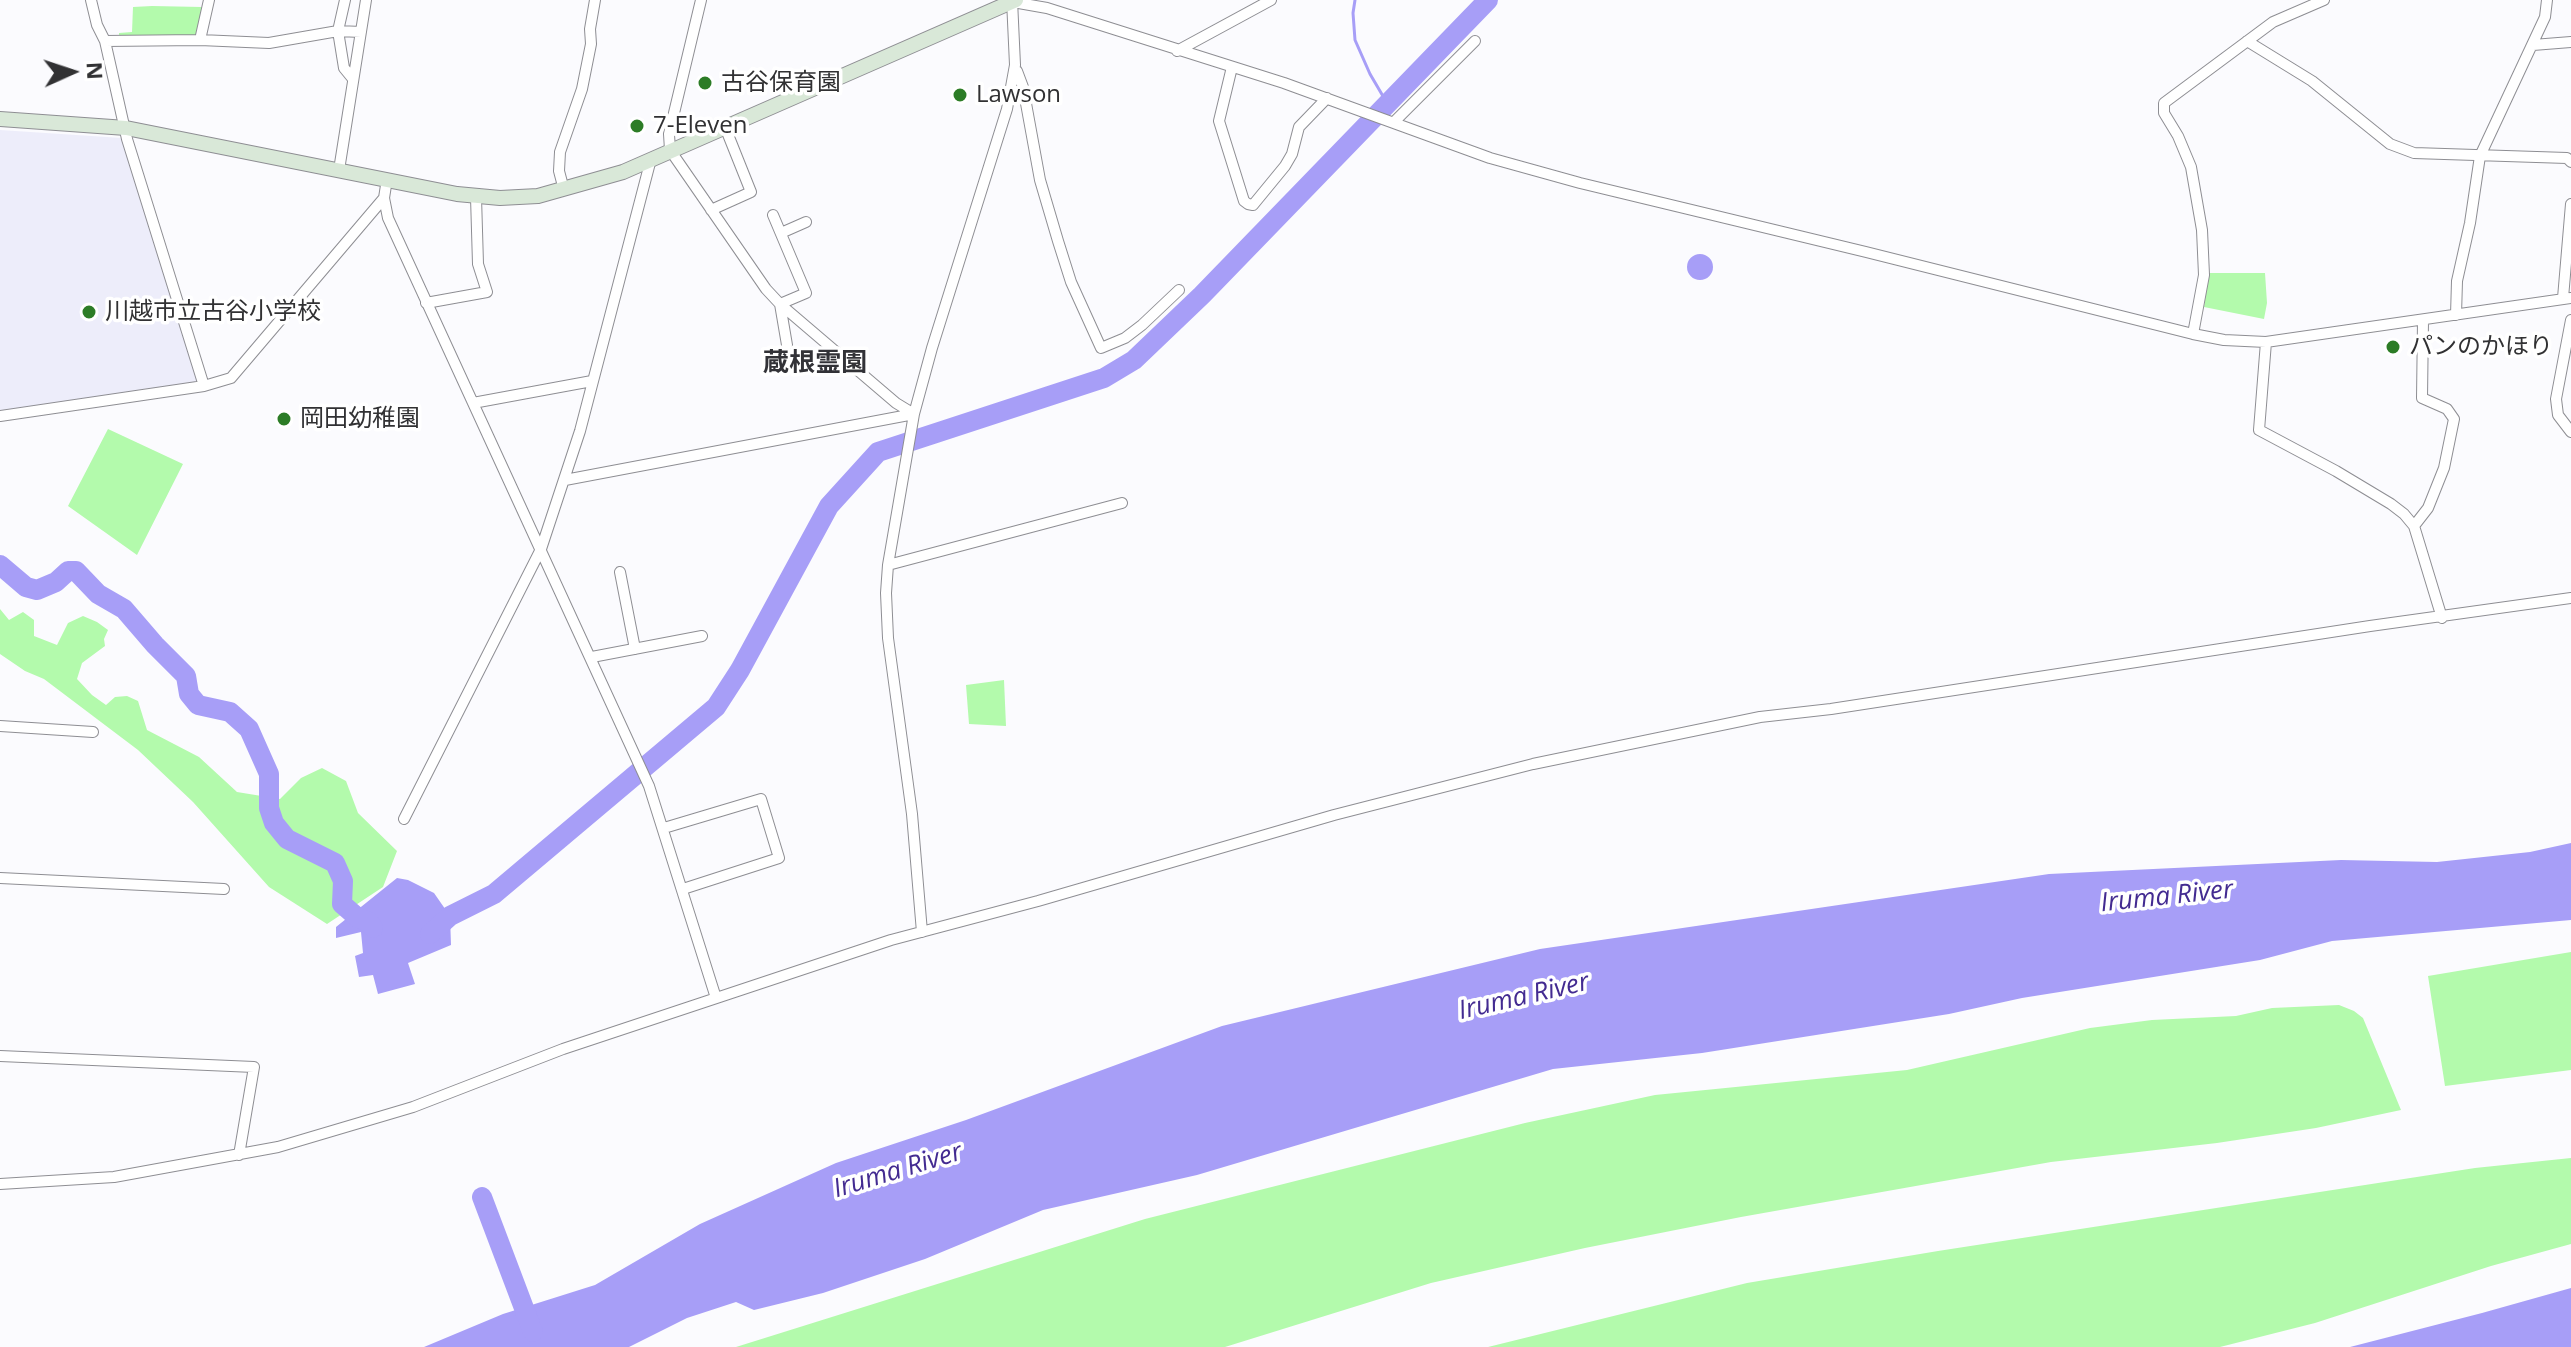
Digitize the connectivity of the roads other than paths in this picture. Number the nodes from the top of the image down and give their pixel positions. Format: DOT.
graph roads {
  1 [pos="91,0"];
  2 [pos="209,0"];
  3 [pos="345,0"];
  4 [pos="366,0"];
  5 [pos="595,0"];
  6 [pos="701,0"];
  7 [pos="1271,0"];
  8 [pos="2324,0"];
  9 [pos="2547,0"];
  10 [pos="1014,1"];
  11 [pos="338,31"];
  12 [pos="361,32"];
  13 [pos="200,40"];
  14 [pos="105,41"];
  15 [pos="1475,41"];
  16 [pos="2247,41"];
  17 [pos="2571,42"];
  18 [pos="2533,45"];
  19 [pos="1177,51"];
  20 [pos="1015,65"];
  21 [pos="1232,67"];
  22 [pos="353,79"];
  23 [pos="1327,98"];
  24 [pos="0,119"];
  25 [pos="1392,120"];
  26 [pos="725,127"];
  27 [pos="126,128"];
  28 [pos="670,150"];
  29 [pos="2480,156"];
  30 [pos="651,159"];
  31 [pos="2571,162"];
  32 [pos="339,170"];
  33 [pos="387,179"];
  34 [pos="564,190"];
  35 [pos="476,197"];
  36 [pos="384,198"];
  37 [pos="2571,204"];
  38 [pos="711,210"];
  39 [pos="773,215"];
  40 [pos="806,222"];
  41 [pos="781,233"];
  42 [pos="1179,290"];
  43 [pos="2567,298"];
  44 [pos="426,303"];
  45 [pos="780,304"];
  46 [pos="2456,315"];
  47 [pos="2571,320"];
  48 [pos="2423,321"];
  49 [pos="2193,334"];
  50 [pos="2266,342"];
  51 [pos="787,345"];
  52 [pos="592,381"];
  53 [pos="204,386"];
  54 [pos="473,403"];
  55 [pos="914,414"];
  56 [pos="0,416"];
  57 [pos="2571,432"];
  58 [pos="565,480"];
  59 [pos="1122,503"];
  60 [pos="2414,526"];
  61 [pos="541,549"];
  62 [pos="888,565"];
  63 [pos="620,572"];
  64 [pos="2571,598"];
  65 [pos="2442,618"];
  66 [pos="702,636"];
  67 [pos="635,649"];
  68 [pos="592,657"];
  69 [pos="0,726"];
  70 [pos="93,732"];
  71 [pos="404,819"];
  72 [pos="664,828"];
  73 [pos="0,878"];
  74 [pos="224,889"];
  75 [pos="683,889"];
  76 [pos="922,932"];
  77 [pos="716,998"];
  78 [pos="0,1056"];
  79 [pos="239,1155"];
  80 [pos="0,1184"];
  1 -- 14 [label="street"];
  2 -- 13 [label="street"];
  3 -- 11 [label="street"];
  4 -- 12 [label="street"];
  5 -- 34 [label="street"];
  6 -- 28 [label="street"];
  7 -- 19 [label="street"];
  8 -- 16 [label="street"];
  9 -- 18 [label="street"];
  10 -- 19 [label="street"];
  10 -- 20 [label="street"];
  10 -- 26 [label="street"];
  11 -- 12 [label="street"];
  11 -- 13 [label="street"];
  11 -- 22 [label="street"];
  12 -- 22 [label="street"];
  13 -- 14 [label="street"];
  14 -- 27 [label="street"];
  15 -- 25 [label="street"];
  16 -- 29 [label="street"];
  16 -- 49 [label="street"];
  17 -- 18 [label="street"];
  18 -- 29 [label="street"];
  19 -- 21 [label="street"];
  20 -- 42 [label="street"];
  20 -- 55 [label="street"];
  21 -- 23 [label="street"];
  21 -- 23 [label="street"];
  22 -- 32 [label="street"];
  23 -- 25 [label="street"];
  24 -- 27 [label="street"];
  25 -- 49 [label="street"];
  26 -- 28 [label="street"];
  26 -- 38 [label="street"];
  27 -- 32 [label="street"];
  27 -- 53 [label="street"];
  28 -- 30 [label="street"];
  28 -- 38 [label="street"];
  29 -- 31 [label="street"];
  29 -- 46 [label="street"];
  30 -- 34 [label="street"];
  30 -- 52 [label="street"];
  32 -- 33 [label="street"];
  33 -- 35 [label="street"];
  33 -- 36 [label="street"];
  34 -- 35 [label="street"];
  35 -- 44 [label="street"];
  36 -- 44 [label="street"];
  36 -- 53 [label="street"];
  37 -- 43 [label="street"];
  38 -- 45 [label="street"];
  39 -- 41 [label="street"];
  40 -- 41 [label="street"];
  41 -- 45 [label="street"];
  43 -- 46 [label="street"];
  44 -- 54 [label="street"];
  45 -- 51 [label="street"];
  45 -- 55 [label="street"];
  46 -- 48 [label="street"];
  47 -- 57 [label="street"];
  48 -- 50 [label="street"];
  48 -- 60 [label="street"];
  49 -- 50 [label="street"];
  50 -- 60 [label="street"];
  52 -- 54 [label="street"];
  52 -- 58 [label="street"];
  53 -- 56 [label="street"];
  54 -- 61 [label="street"];
  55 -- 58 [label="street"];
  55 -- 62 [label="street"];
  58 -- 61 [label="street"];
  59 -- 62 [label="street"];
  60 -- 65 [label="street"];
  61 -- 68 [label="street"];
  61 -- 71 [label="street"];
  62 -- 76 [label="street"];
  63 -- 67 [label="street"];
  64 -- 65 [label="street"];
  65 -- 76 [label="street"];
  66 -- 67 [label="street"];
  67 -- 68 [label="street"];
  68 -- 72 [label="street"];
  69 -- 70 [label="street"];
  72 -- 75 [label="street"];
  72 -- 75 [label="street"];
  73 -- 74 [label="street"];
  75 -- 77 [label="street"];
  76 -- 77 [label="street"];
  77 -- 79 [label="street"];
  78 -- 79 [label="street"];
  79 -- 80 [label="street"];
}
